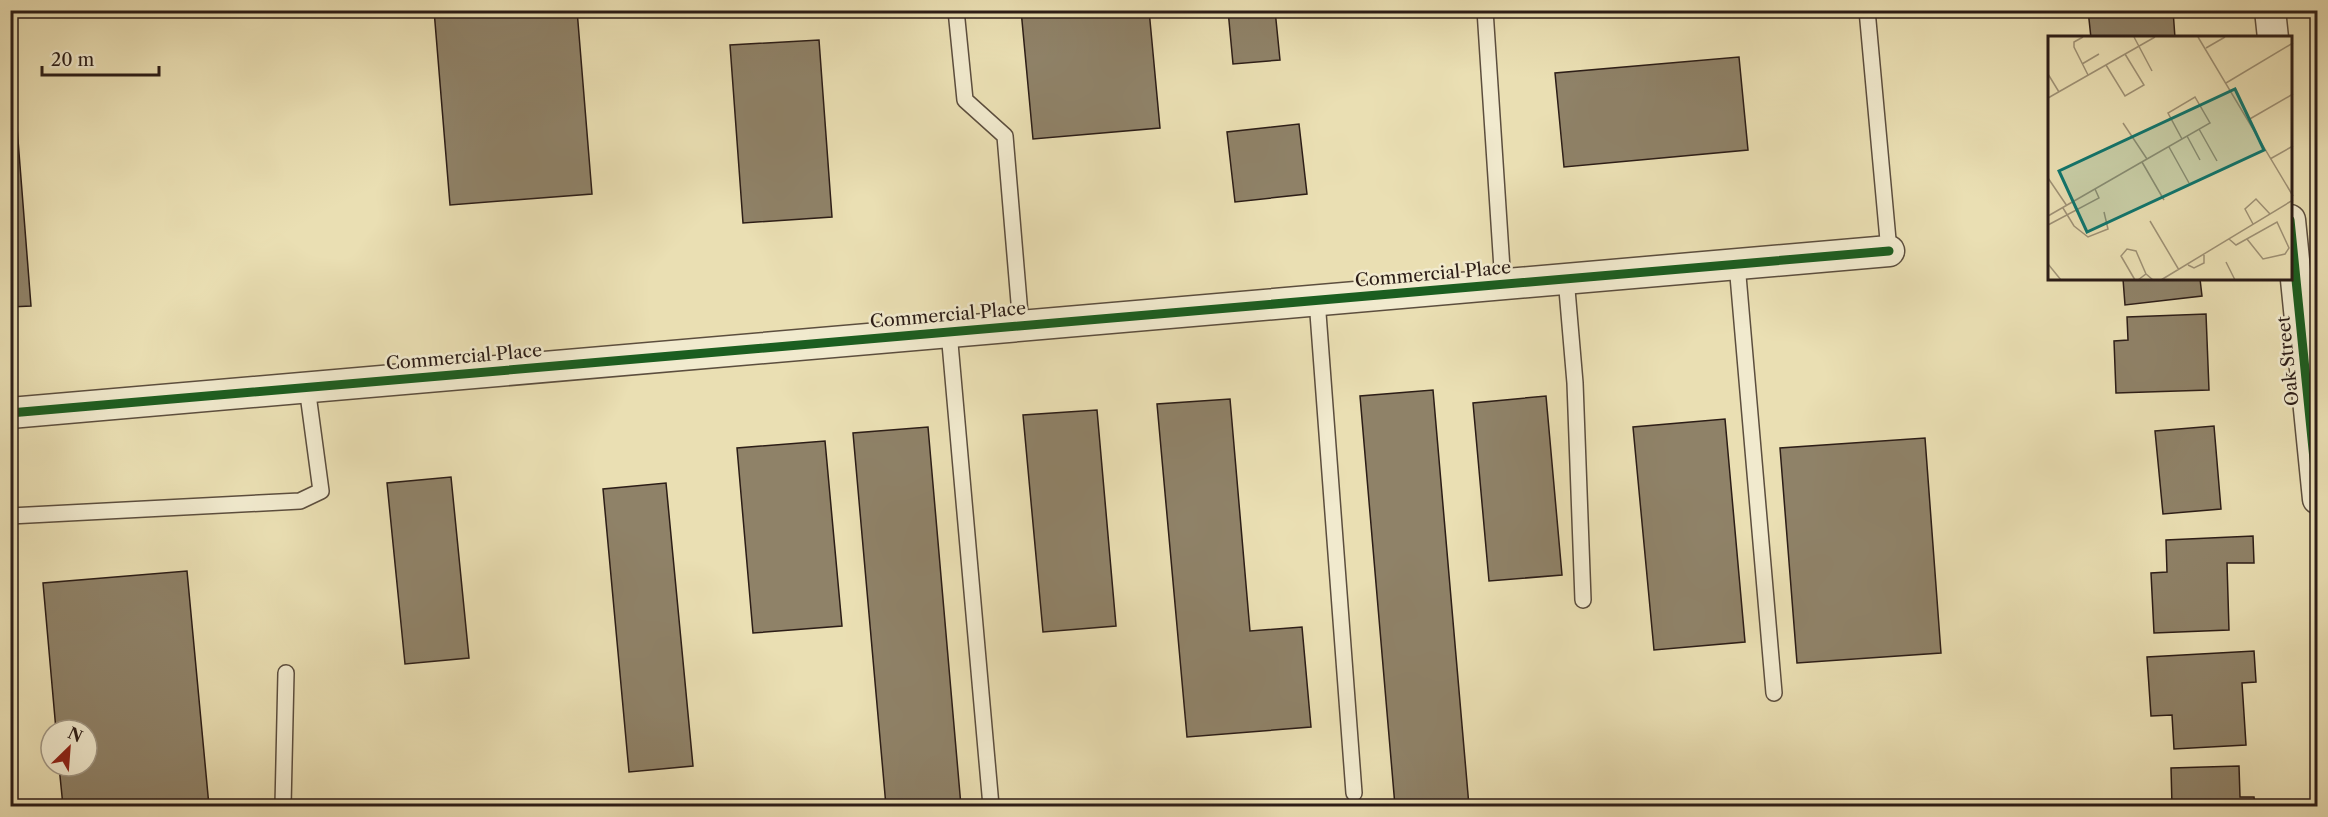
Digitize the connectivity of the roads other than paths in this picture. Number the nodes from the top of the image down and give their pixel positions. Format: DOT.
graph roads {
  1 [pos="956,10"];
  2 [pos="1485,10"];
  3 [pos="1868,10"];
  4 [pos="2270,10"];
  5 [pos="2273,36"];
  6 [pos="2292,237"];
  7 [pos="1889,250"];
  8 [pos="1737,264"];
  9 [pos="1566,278"];
  10 [pos="1503,284"];
  11 [pos="1317,300"];
  12 [pos="1021,326"];
  13 [pos="950,332"];
  14 [pos="307,387"];
  15 [pos="2313,412"];
  16 [pos="10,413"];
  17 [pos="2318,499"];
  18 [pos="10,516"];
  19 [pos="1583,600"];
  20 [pos="286,674"];
  21 [pos="1774,693"];
  22 [pos="1354,793"];
  23 [pos="283,807"];
  24 [pos="991,807"];
  1 -- 12 [label="lane"];
  2 -- 10 [label="lane"];
  3 -- 7 [label="lane"];
  4 -- 5 [label="street"];
  6 -- 15 [label="street, Oak Street"];
  7 -- 8 [label="street, Commercial Place"];
  8 -- 9 [label="street, Commercial Place"];
  8 -- 21 [label="lane"];
  9 -- 10 [label="street, Commercial Place"];
  9 -- 19 [label="lane"];
  10 -- 11 [label="street, Commercial Place"];
  11 -- 12 [label="street, Commercial Place"];
  11 -- 22 [label="lane"];
  12 -- 13 [label="street, Commercial Place"];
  13 -- 14 [label="street, Commercial Place"];
  13 -- 24 [label="lane"];
  14 -- 16 [label="street, Commercial Place"];
  14 -- 18 [label="lane"];
  15 -- 17 [label="street, Oak Street"];
  20 -- 23 [label="lane"];
}
